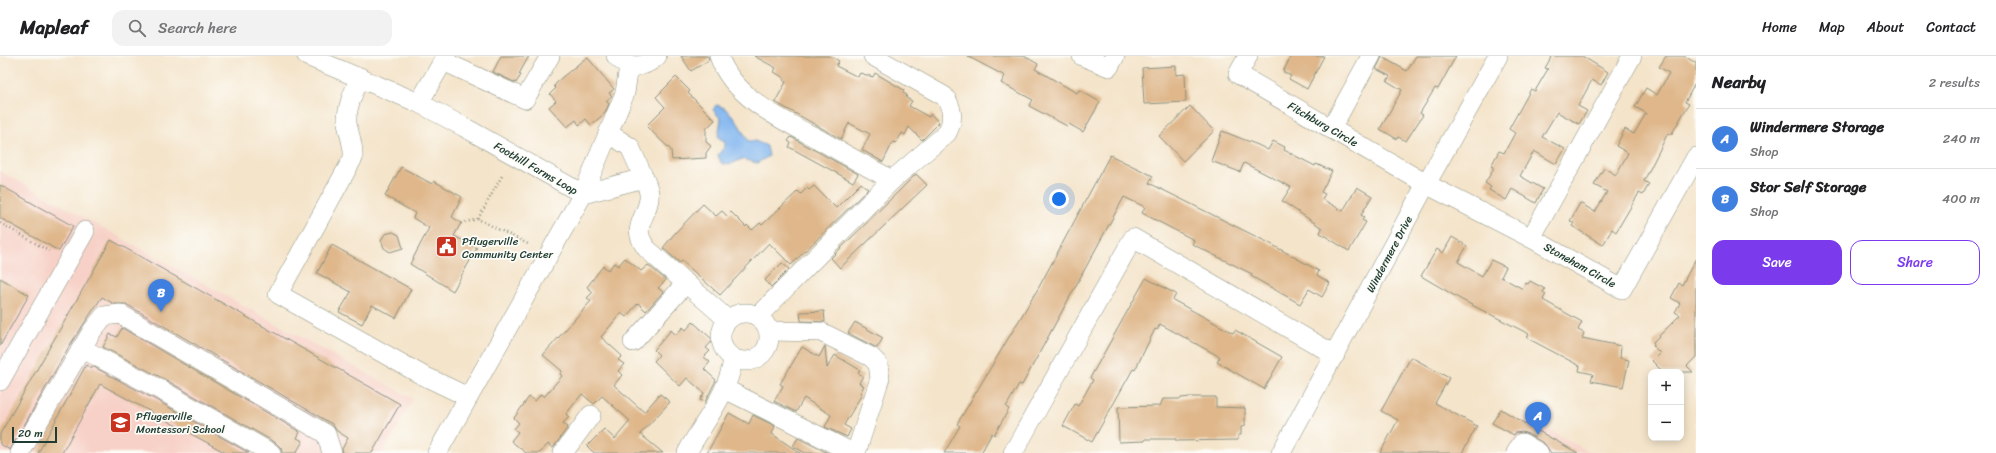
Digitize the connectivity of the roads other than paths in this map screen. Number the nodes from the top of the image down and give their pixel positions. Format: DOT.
graph roads {
  1 [pos="307,56"];
  2 [pos="550,56"];
  3 [pos="657,56"];
  4 [pos="719,56"];
  5 [pos="873,56"];
  6 [pos="1082,56"];
  7 [pos="1115,56"];
  8 [pos="1248,56"];
  9 [pos="1371,56"];
  10 [pos="1498,56"];
  11 [pos="1632,56"];
  12 [pos="445,59"];
  13 [pos="622,61"];
  14 [pos="360,77"];
  15 [pos="419,104"];
  16 [pos="1331,129"];
  17 [pos="608,133"];
  18 [pos="1696,157"];
  19 [pos="644,178"];
  20 [pos="892,180"];
  21 [pos="1426,184"];
  22 [pos="583,194"];
  23 [pos="85,231"];
  24 [pos="1531,238"];
  25 [pos="686,283"];
  26 [pos="758,316"];
  27 [pos="728,320"];
  28 [pos="769,331"];
  29 [pos="633,342"];
  30 [pos="81,348"];
  31 [pos="1335,355"];
  32 [pos="733,358"];
  33 [pos="0,381"];
  34 [pos="725,389"];
  35 [pos="468,397"];
  36 [pos="591,414"];
  37 [pos="438,452"];
  38 [pos="1284,452"];
  39 [pos="20,453"];
  40 [pos="271,453"];
  41 [pos="332,453"];
  42 [pos="563,453"];
  43 [pos="687,453"];
  44 [pos="855,453"];
  45 [pos="1013,453"];
  46 [pos="1516,453"];
  47 [pos="1539,453"];
  1 -- 14 [label="street, Foothill Farms Loop"];
  2 -- 12 [label="street"];
  3 -- 13 [label="street"];
  4 -- 20 [label="street"];
  5 -- 20 [label="street"];
  6 -- 7 [label="street"];
  8 -- 16 [label="street, Fitchburg Circle"];
  9 -- 16 [label="street"];
  10 -- 21 [label="street, Windermere Drive"];
  11 -- 24 [label="street"];
  12 -- 15 [label="street"];
  13 -- 17 [label="street"];
  14 -- 15 [label="street, Foothill Farms Loop"];
  14 -- 35 [label="street"];
  15 -- 22 [label="street, Foothill Farms Loop"];
  16 -- 21 [label="street, Fitchburg Circle"];
  17 -- 19 [label="street"];
  17 -- 22 [label="street"];
  18 -- 24 [label="street, Stoneham Circle"];
  19 -- 22 [label="street"];
  19 -- 25 [label="street"];
  20 -- 26 [label="street"];
  21 -- 24 [label="street, Stoneham Circle"];
  21 -- 31 [label="street, Windermere Drive"];
  22 -- 35 [label="street, Foothill Farms Loop"];
  23 -- 33 [label="street"];
  25 -- 27 [label="street"];
  25 -- 29 [label="street"];
  26 -- 27 [label="street"];
  26 -- 28 [label="street"];
  27 -- 32 [label="street"];
  28 -- 32 [label="street"];
  28 -- 44 [label="street"];
  30 -- 39 [label="street"];
  30 -- 40 [label="street"];
  30 -- 41 [label="street"];
  31 -- 38 [label="street, Windermere Drive"];
  31 -- 45 [label="street"];
  32 -- 34 [label="street"];
  34 -- 43 [label="street"];
  34 -- 44 [label="street"];
  35 -- 37 [label="street, Foothill Farms Loop"];
  36 -- 42 [label="street"];
  46 -- 47 [label="street"];
}
